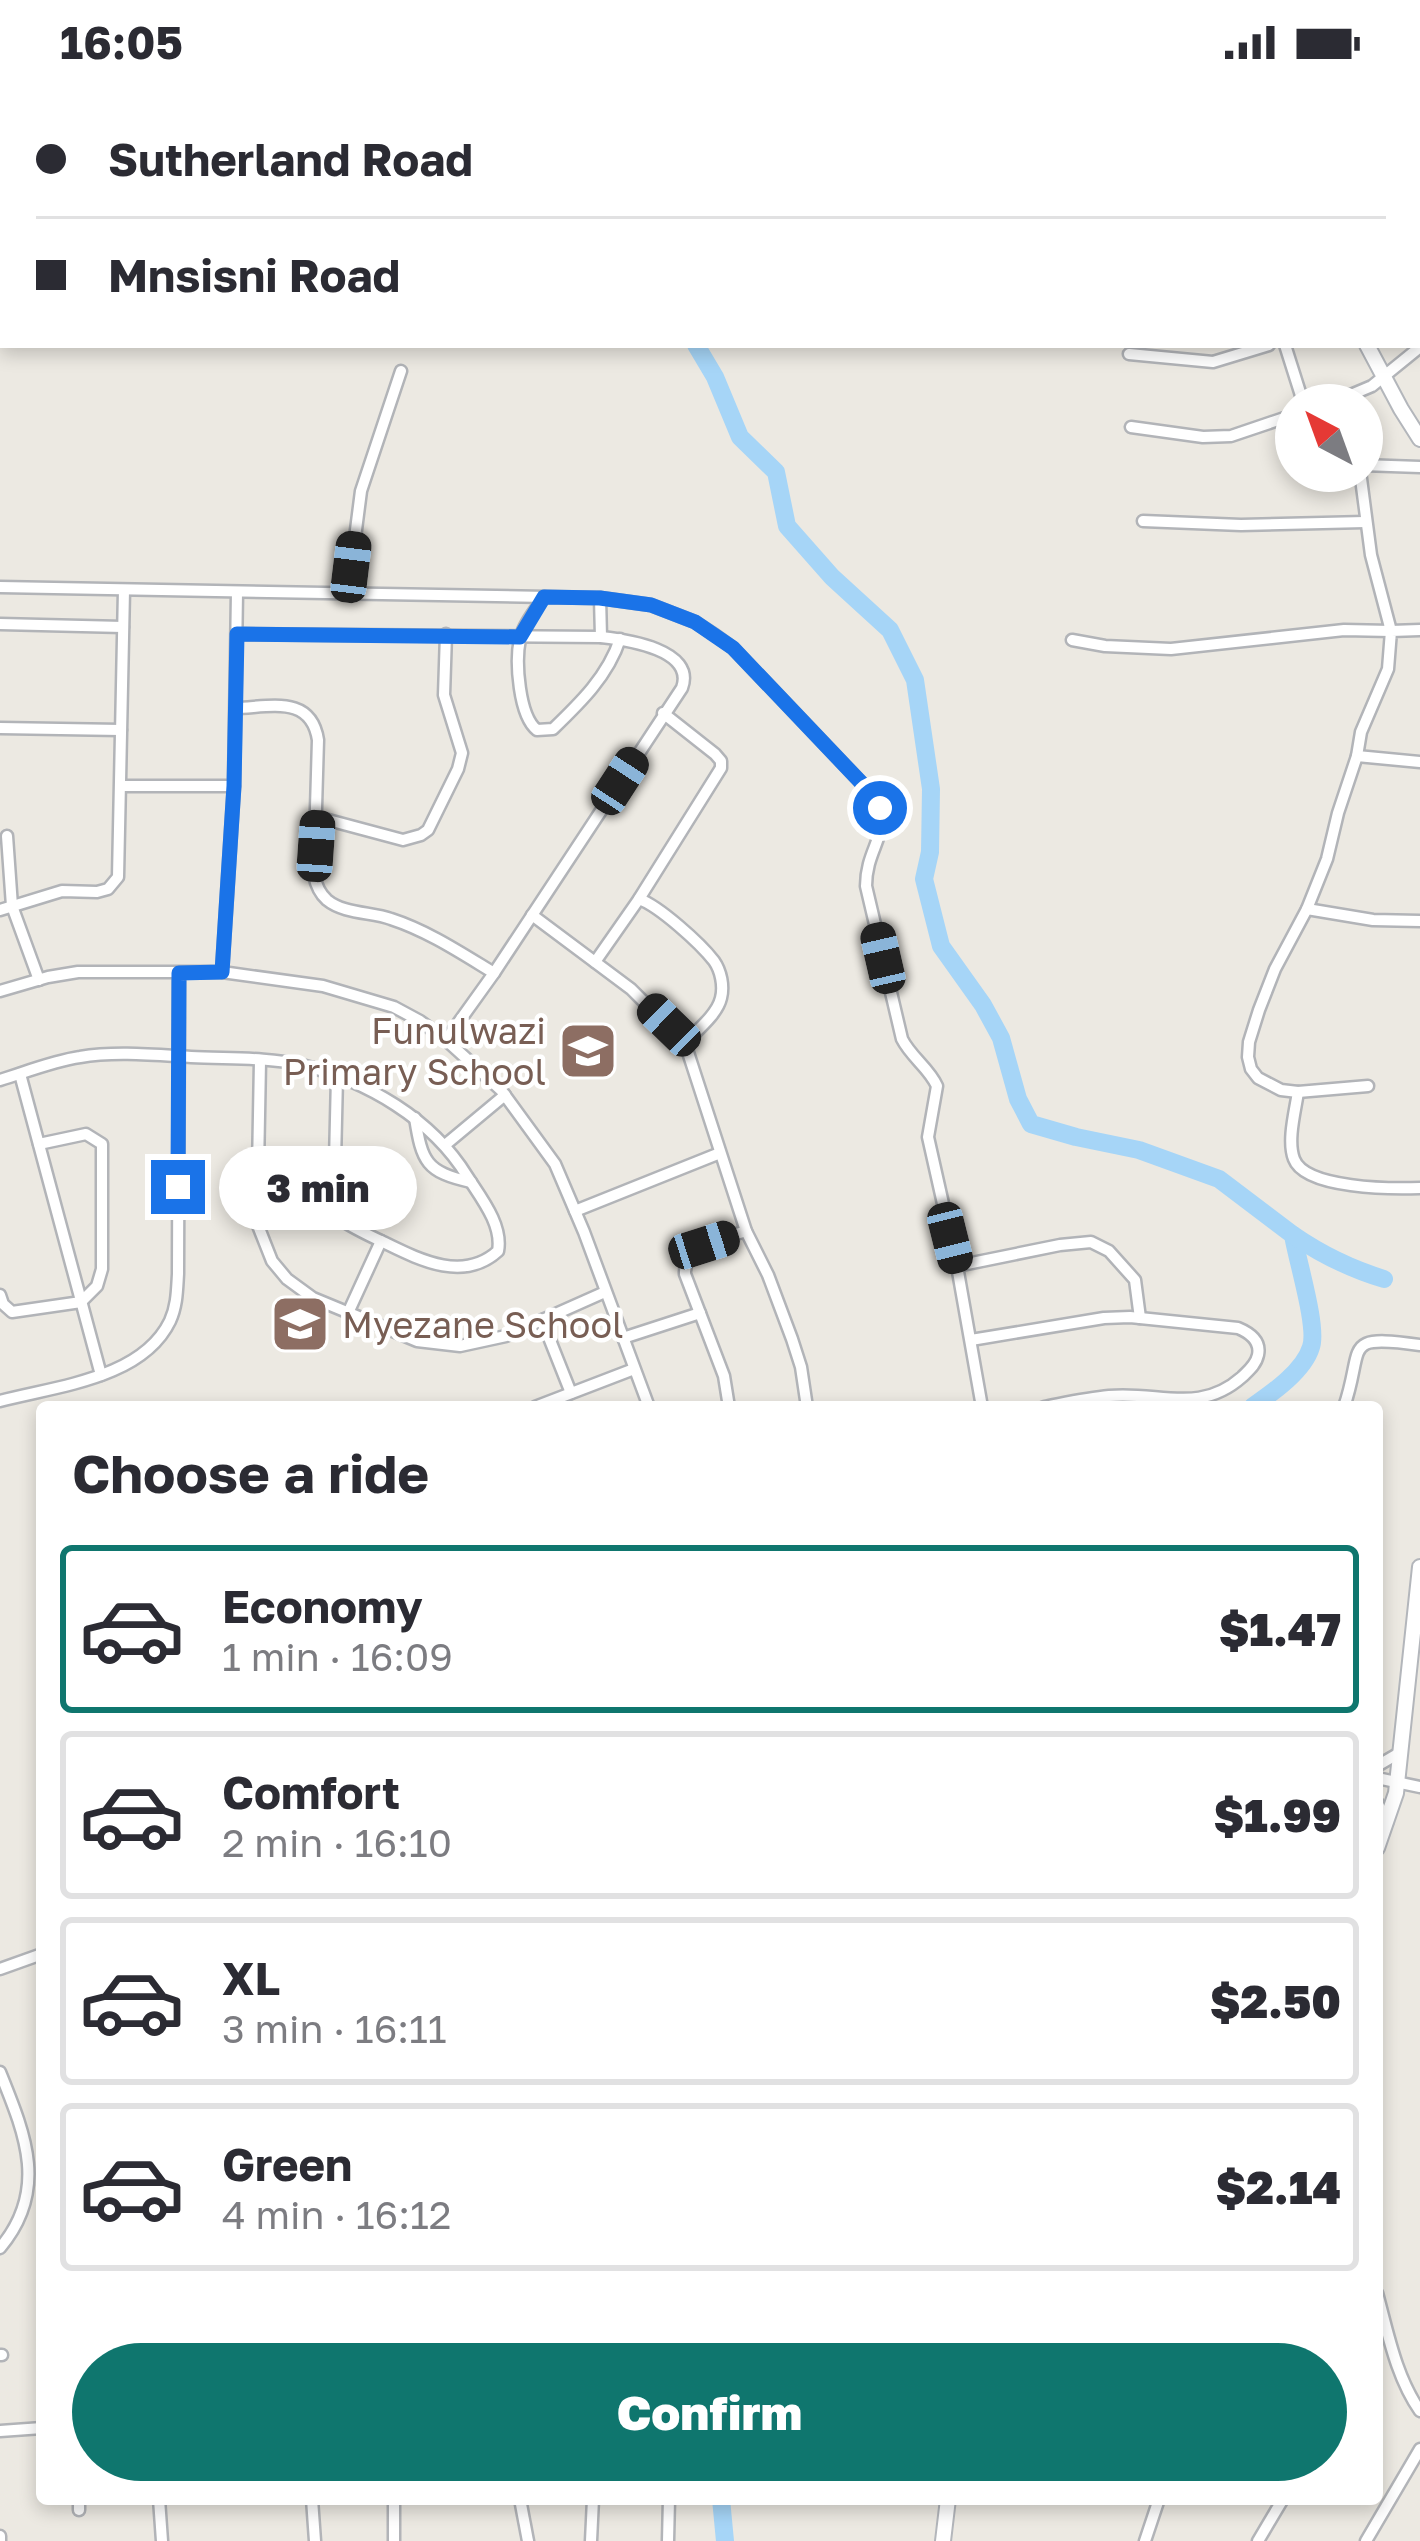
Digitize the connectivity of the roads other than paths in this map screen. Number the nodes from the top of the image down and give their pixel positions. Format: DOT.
graph roads {
  1 [pos="1259,348"];
  2 [pos="1286,348"];
  3 [pos="1369,348"];
  4 [pos="1419,348"];
  5 [pos="1129,354"];
  6 [pos="401,371"];
  7 [pos="1384,376"];
  8 [pos="1297,384"];
  9 [pos="1371,384"];
  10 [pos="1275,422"];
  11 [pos="1131,427"];
  12 [pos="1420,439"];
  13 [pos="1420,467"];
  14 [pos="1383,468"];
  15 [pos="1363,492"];
  16 [pos="1143,521"];
  17 [pos="1365,522"];
  18 [pos="0,587"];
  19 [pos="124,590"];
  20 [pos="237,592"];
  21 [pos="348,592"];
  22 [pos="544,597"];
  23 [pos="600,598"];
  24 [pos="0,624"];
  25 [pos="123,627"];
  26 [pos="1420,630"];
  27 [pos="1391,631"];
  28 [pos="237,634"];
  29 [pos="446,634"];
  30 [pos="520,637"];
  31 [pos="601,637"];
  32 [pos="620,639"];
  33 [pos="1072,640"];
  34 [pos="236,708"];
  35 [pos="663,713"];
  36 [pos="0,728"];
  37 [pos="121,730"];
  38 [pos="1358,756"];
  39 [pos="1420,762"];
  40 [pos="234,786"];
  41 [pos="122,787"];
  42 [pos="317,818"];
  43 [pos="7,836"];
  44 [pos="639,899"];
  45 [pos="6,908"];
  46 [pos="1306,909"];
  47 [pos="532,915"];
  48 [pos="1420,921"];
  49 [pos="596,962"];
  50 [pos="222,972"];
  51 [pos="179,973"];
  52 [pos="494,973"];
  53 [pos="39,980"];
  54 [pos="0,992"];
  55 [pos="446,1040"];
  56 [pos="685,1043"];
  57 [pos="180,1056"];
  58 [pos="260,1061"];
  59 [pos="20,1074"];
  60 [pos="337,1076"];
  61 [pos="0,1080"];
  62 [pos="1368,1086"];
  63 [pos="1298,1093"];
  64 [pos="505,1096"];
  65 [pos="415,1118"];
  66 [pos="39,1144"];
  67 [pos="445,1145"];
  68 [pos="720,1153"];
  69 [pos="471,1182"];
  70 [pos="1420,1188"];
  71 [pos="575,1211"];
  72 [pos="746,1231"];
  73 [pos="381,1241"];
  74 [pos="957,1266"];
  75 [pos="605,1292"];
  76 [pos="0,1295"];
  77 [pos="81,1302"];
  78 [pos="700,1312"];
  79 [pos="348,1313"];
  80 [pos="1140,1318"];
  81 [pos="542,1320"];
  82 [pos="623,1338"];
  83 [pos="971,1340"];
  84 [pos="1420,1345"];
  85 [pos="634,1369"];
  86 [pos="101,1375"];
  87 [pos="571,1393"];
  88 [pos="0,1401"];
  89 [pos="553,1401"];
  90 [pos="647,1401"];
  91 [pos="728,1401"];
  92 [pos="806,1401"];
  93 [pos="981,1401"];
  94 [pos="1079,1401"];
  95 [pos="1345,1401"];
  96 [pos="1420,1567"];
  97 [pos="1401,1752"];
  98 [pos="1383,1762"];
  99 [pos="1383,1780"];
  100 [pos="1397,1783"];
  101 [pos="1420,1787"];
  102 [pos="1383,1815"];
  103 [pos="1387,1823"];
  104 [pos="1383,1833"];
  105 [pos="36,1956"];
  106 [pos="0,1969"];
  107 [pos="0,2072"];
  108 [pos="0,2248"];
  109 [pos="1383,2314"];
  110 [pos="1394,2353"];
  111 [pos="1383,2358"];
  112 [pos="1420,2411"];
  113 [pos="36,2428"];
  114 [pos="0,2431"];
  115 [pos="1420,2449"];
  116 [pos="159,2505"];
  117 [pos="312,2505"];
  118 [pos="394,2505"];
  119 [pos="521,2505"];
  120 [pos="593,2505"];
  121 [pos="669,2505"];
  122 [pos="947,2505"];
  123 [pos="1157,2505"];
  124 [pos="1279,2505"];
  125 [pos="162,2541"];
  126 [pos="315,2541"];
  127 [pos="394,2541"];
  128 [pos="528,2541"];
  129 [pos="591,2541"];
  130 [pos="668,2541"];
  131 [pos="943,2541"];
  132 [pos="1145,2541"];
  133 [pos="1258,2541"];
  134 [pos="1366,2541"];
  1 -- 5 [label="street"];
  2 -- 8 [label="street"];
  3 -- 7 [label="street"];
  4 -- 7 [label="street"];
  6 -- 21 [label="street"];
  7 -- 9 [label="street"];
  7 -- 12 [label="street"];
  10 -- 11 [label="street"];
  13 -- 14 [label="street"];
  15 -- 17 [label="street"];
  16 -- 17 [label="street"];
  17 -- 27 [label="street"];
  18 -- 19 [label="street"];
  19 -- 20 [label="street"];
  19 -- 25 [label="street"];
  20 -- 21 [label="street"];
  20 -- 28 [label="street"];
  21 -- 22 [label="street"];
  22 -- 23 [label="street"];
  22 -- 30 [label="street"];
  23 -- 31 [label="street"];
  23 -- 74 [label="street"];
  24 -- 25 [label="street"];
  25 -- 37 [label="street"];
  26 -- 27 [label="street"];
  27 -- 33 [label="street"];
  27 -- 38 [label="street"];
  28 -- 29 [label="street"];
  28 -- 34 [label="street"];
  29 -- 30 [label="street"];
  29 -- 42 [label="street"];
  30 -- 31 [label="street"];
  30 -- 32 [label="street"];
  31 -- 32 [label="street"];
  32 -- 35 [label="street"];
  34 -- 40 [label="street"];
  34 -- 42 [label="street"];
  35 -- 44 [label="street"];
  35 -- 47 [label="street"];
  36 -- 37 [label="street"];
  37 -- 41 [label="street"];
  38 -- 39 [label="street"];
  38 -- 46 [label="street"];
  40 -- 41 [label="street"];
  40 -- 50 [label="street"];
  41 -- 45 [label="street"];
  42 -- 52 [label="street"];
  43 -- 45 [label="street"];
  44 -- 49 [label="street"];
  44 -- 56 [label="street"];
  45 -- 53 [label="street"];
  46 -- 48 [label="street"];
  46 -- 63 [label="street"];
  47 -- 49 [label="street"];
  47 -- 52 [label="street"];
  49 -- 56 [label="street"];
  50 -- 51 [label="street"];
  50 -- 55 [label="street"];
  51 -- 53 [label="street"];
  51 -- 57 [label="street"];
  52 -- 55 [label="street"];
  53 -- 54 [label="street"];
  55 -- 64 [label="street"];
  56 -- 68 [label="street"];
  57 -- 58 [label="street"];
  57 -- 59 [label="street"];
  57 -- 86 [label="street"];
  58 -- 60 [label="street"];
  58 -- 79 [label="street"];
  59 -- 61 [label="street"];
  59 -- 66 [label="street"];
  60 -- 65 [label="street"];
  60 -- 73 [label="street"];
  62 -- 63 [label="street"];
  63 -- 70 [label="street"];
  64 -- 67 [label="street"];
  64 -- 71 [label="street"];
  65 -- 67 [label="street"];
  65 -- 69 [label="street"];
  66 -- 77 [label="street"];
  66 -- 77 [label="street"];
  67 -- 69 [label="street"];
  68 -- 71 [label="street"];
  68 -- 72 [label="street"];
  69 -- 73 [label="street"];
  71 -- 75 [label="street"];
  72 -- 78 [label="street"];
  72 -- 92 [label="street"];
  73 -- 79 [label="street"];
  74 -- 80 [label="street"];
  74 -- 83 [label="street"];
  75 -- 81 [label="street"];
  75 -- 82 [label="street"];
  76 -- 77 [label="street"];
  77 -- 86 [label="street"];
  78 -- 82 [label="street"];
  78 -- 91 [label="street"];
  79 -- 81 [label="street"];
  80 -- 83 [label="street"];
  80 -- 94 [label="street"];
  81 -- 87 [label="street"];
  82 -- 85 [label="street"];
  83 -- 93 [label="street"];
  84 -- 95 [label="street"];
  85 -- 87 [label="street"];
  85 -- 90 [label="street"];
  86 -- 88 [label="street"];
  87 -- 89 [label="street"];
  96 -- 97 [label="street"];
  97 -- 98 [label="street"];
  97 -- 100 [label="street"];
  99 -- 100 [label="street"];
  100 -- 101 [label="street"];
  100 -- 103 [label="street"];
  102 -- 103 [label="street"];
  103 -- 104 [label="street"];
  105 -- 106 [label="street"];
  107 -- 108 [label="street"];
  109 -- 110 [label="street"];
  110 -- 111 [label="street"];
  110 -- 112 [label="street"];
  113 -- 114 [label="street"];
  115 -- 134 [label="street"];
  116 -- 125 [label="street"];
  117 -- 126 [label="street"];
  118 -- 127 [label="street"];
  119 -- 128 [label="street"];
  120 -- 129 [label="street"];
  121 -- 130 [label="street"];
  122 -- 131 [label="street"];
  123 -- 132 [label="street"];
  124 -- 133 [label="street"];
}
